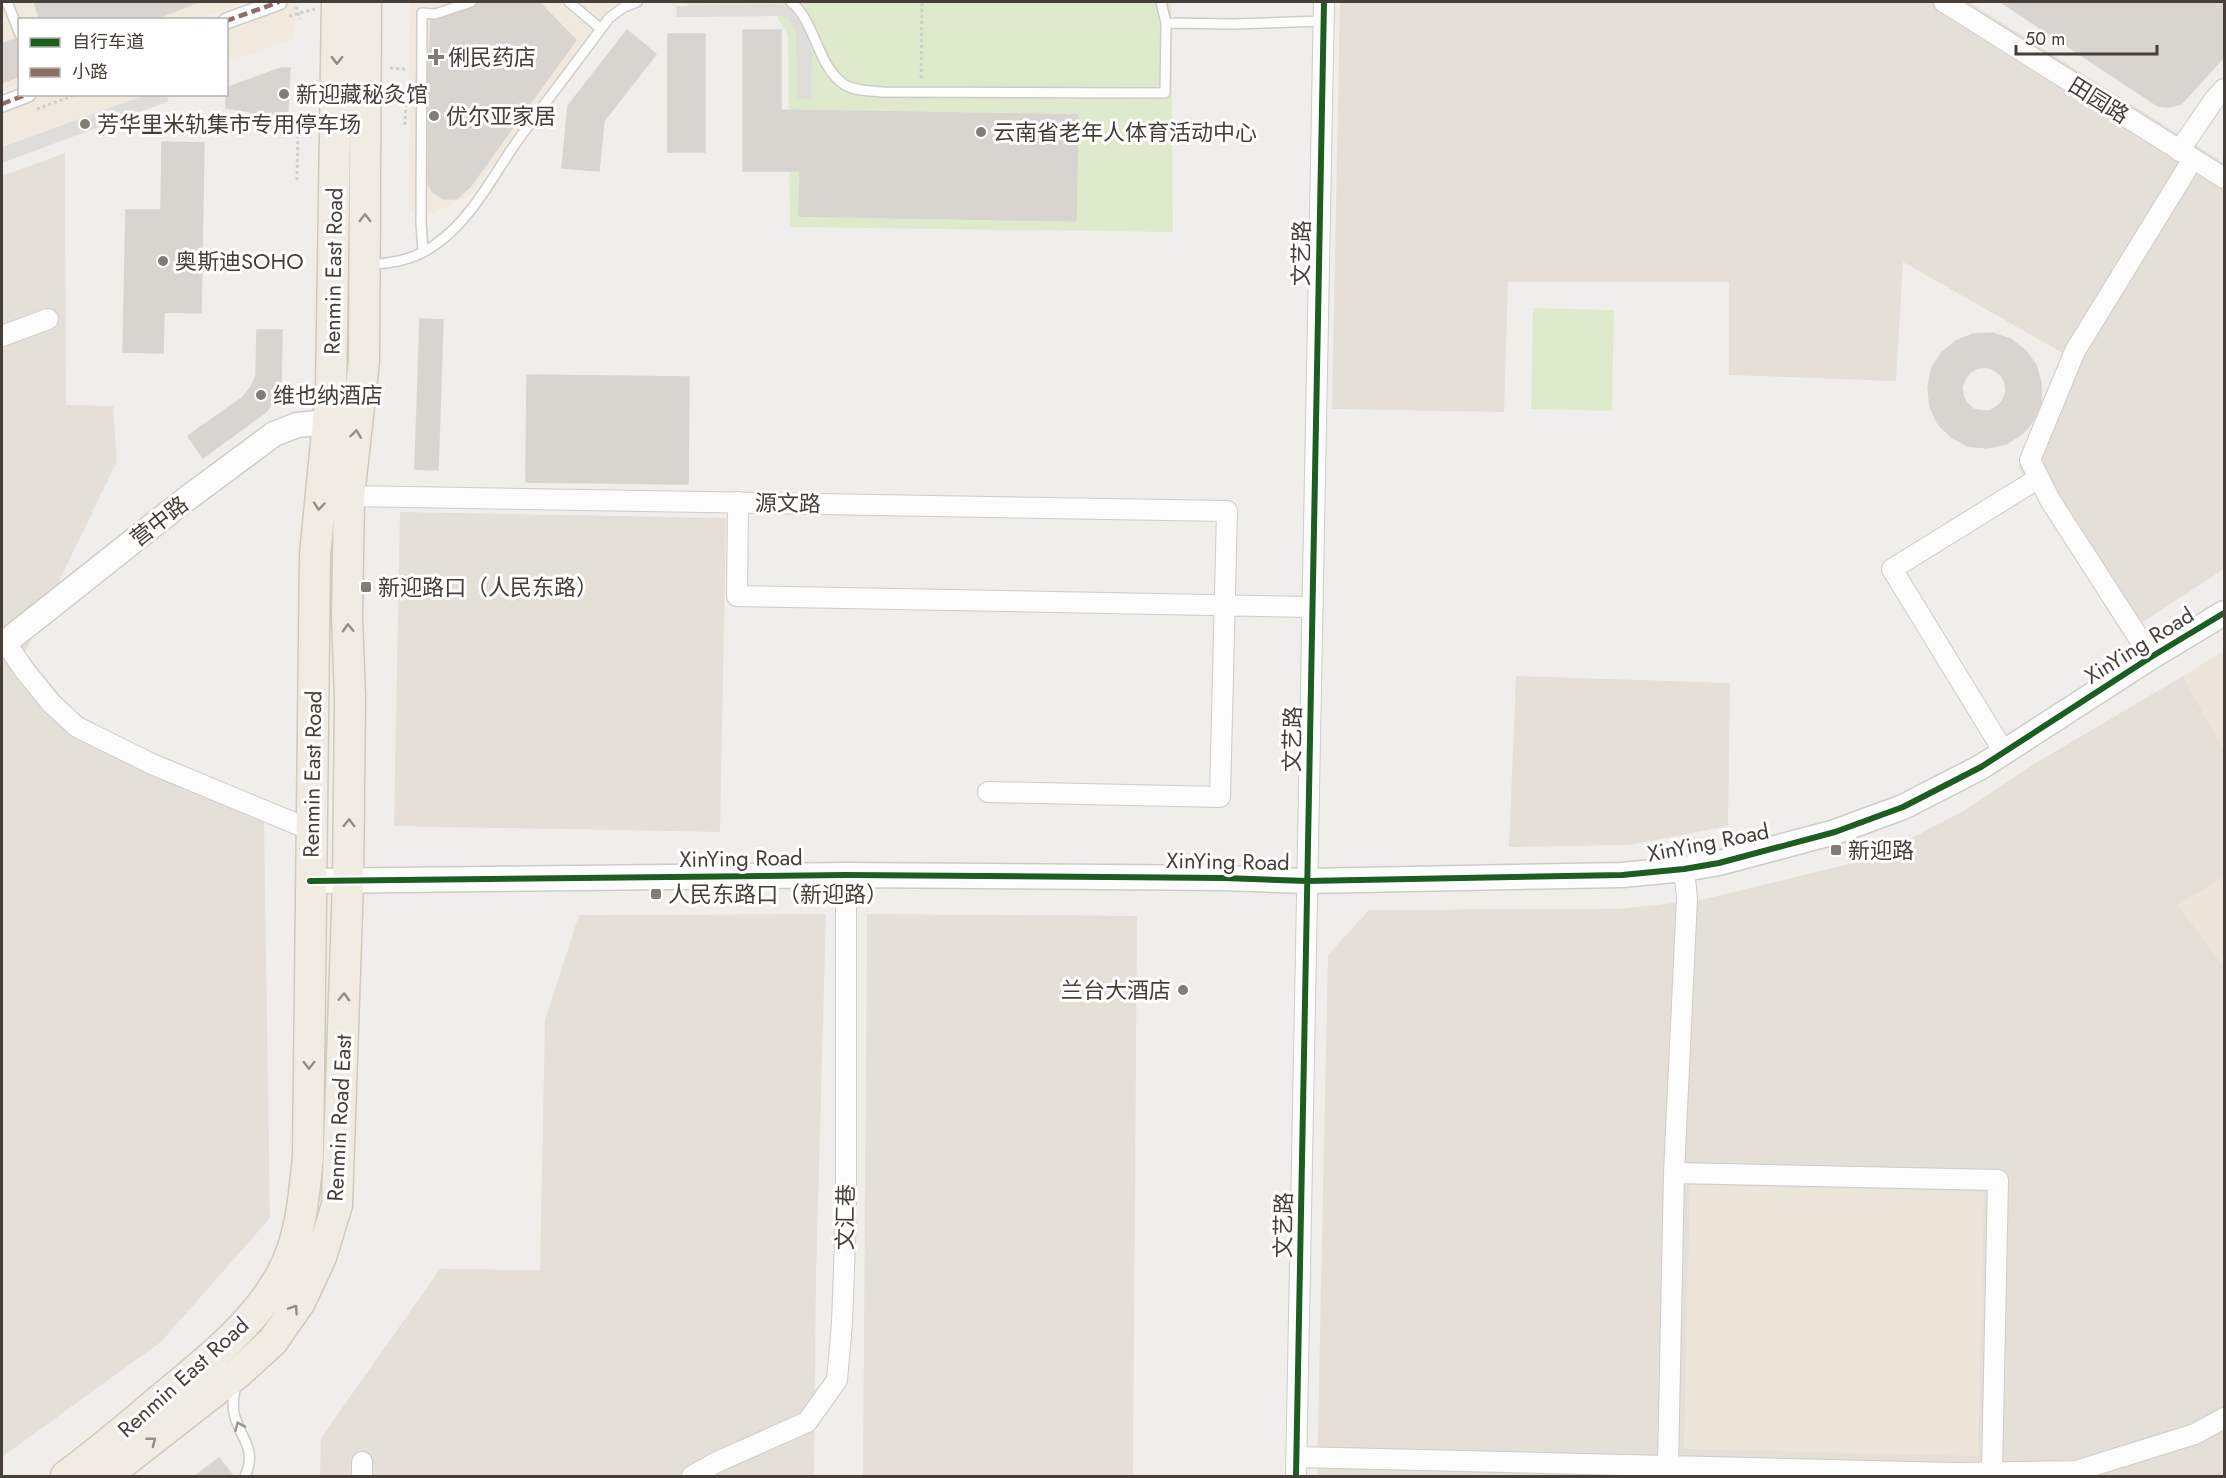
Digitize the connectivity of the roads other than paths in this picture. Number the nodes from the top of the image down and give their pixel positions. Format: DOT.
graph roads {
  1 [pos="7,2"];
  2 [pos="279,2"];
  3 [pos="337,2"];
  4 [pos="366,2"];
  5 [pos="471,2"];
  6 [pos="569,2"];
  7 [pos="637,2"];
  8 [pos="790,2"];
  9 [pos="1161,2"];
  10 [pos="1944,2"];
  11 [pos="1324,11"];
  12 [pos="228,20"];
  13 [pos="1166,23"];
  14 [pos="18,29"];
  15 [pos="601,29"];
  16 [pos="2224,89"];
  17 [pos="23,96"];
  18 [pos="2,104"];
  19 [pos="2186,155"];
  20 [pos="2224,178"];
  21 [pos="423,252"];
  22 [pos="365,265"];
  23 [pos="48,319"];
  24 [pos="2,336"];
  25 [pos="329,422"];
  26 [pos="2038,478"];
  27 [pos="348,496"];
  28 [pos="738,502"];
  29 [pos="1225,606"];
  30 [pos="1312,608"];
  31 [pos="2224,613"];
  32 [pos="3,644"];
  33 [pos="2151,657"];
  34 [pos="2004,752"];
  35 [pos="988,792"];
  36 [pos="311,830"];
  37 [pos="1684,869"];
  38 [pos="846,875"];
  39 [pos="310,881"];
  40 [pos="1307,881"];
  41 [pos="348,882"];
  42 [pos="1674,1173"];
  43 [pos="238,1373"];
  44 [pos="2224,1418"];
  45 [pos="1668,1466"];
  46 [pos="1296,1467"];
  47 [pos="1992,1472"];
  48 [pos="1912,1474"];
  49 [pos="66,1476"];
  50 [pos="113,1476"];
  51 [pos="245,1476"];
  52 [pos="692,1476"];
  1 -- 14 [label="lane"];
  2 -- 12 [label="street"];
  3 -- 25 [label="main road, Renmin East Road, one-way"];
  22 -- 4 [label="main road, Renmin East Road, one-way"];
  5 -- 21 [label="lane"];
  6 -- 15 [label="lane"];
  7 -- 15 [label="lane"];
  8 -- 13 [label="lane"];
  9 -- 13 [label="lane"];
  10 -- 19 [label="street, 田园路"];
  11 -- 13 [label="lane"];
  11 -- 30 [label="street, 文艺路"];
  15 -- 21 [label="lane"];
  16 -- 19 [label="street"];
  17 -- 18 [label="street"];
  19 -- 20 [label="street, 田园路"];
  19 -- 26 [label="street"];
  21 -- 22 [label="lane"];
  27 -- 22 [label="main road, Renmin East Road, one-way"];
  23 -- 24 [label="street"];
  25 -- 32 [label="street, 营中路"];
  25 -- 36 [label="main road, Renmin East Road, one-way"];
  26 -- 33 [label="street"];
  26 -- 34 [label="street"];
  27 -- 28 [label="street, 源文路"];
  41 -- 27 [label="main road, Renmin East Road, one-way"];
  28 -- 29 [label="street"];
  28 -- 29 [label="street, 源文路"];
  29 -- 30 [label="street"];
  29 -- 35 [label="street"];
  30 -- 40 [label="street, 文艺路"];
  31 -- 33 [label="street, XinYing Road"];
  32 -- 36 [label="street"];
  33 -- 34 [label="street, XinYing Road"];
  34 -- 37 [label="street, XinYing Road"];
  36 -- 39 [label="main road, Renmin East Road"];
  37 -- 40 [label="street, XinYing Road"];
  37 -- 42 [label="street"];
  38 -- 40 [label="street, XinYing Road"];
  38 -- 41 [label="street, XinYing Road"];
  38 -- 52 [label="street, 文汇巷"];
  39 -- 41 [label="street, XinYing Road"];
  39 -- 49 [label="main road, Renmin East Road, one-way"];
  40 -- 46 [label="street, 文艺路"];
  43 -- 41 [label="main road, Renmin Road East, one-way"];
  42 -- 45 [label="street"];
  42 -- 47 [label="street"];
  50 -- 43 [label="main road, Renmin Road East, one-way"];
  51 -- 43 [label="lane, one-way"];
  44 -- 47 [label="street"];
  45 -- 46 [label="street"];
  45 -- 48 [label="street"];
  47 -- 48 [label="street"];
}
